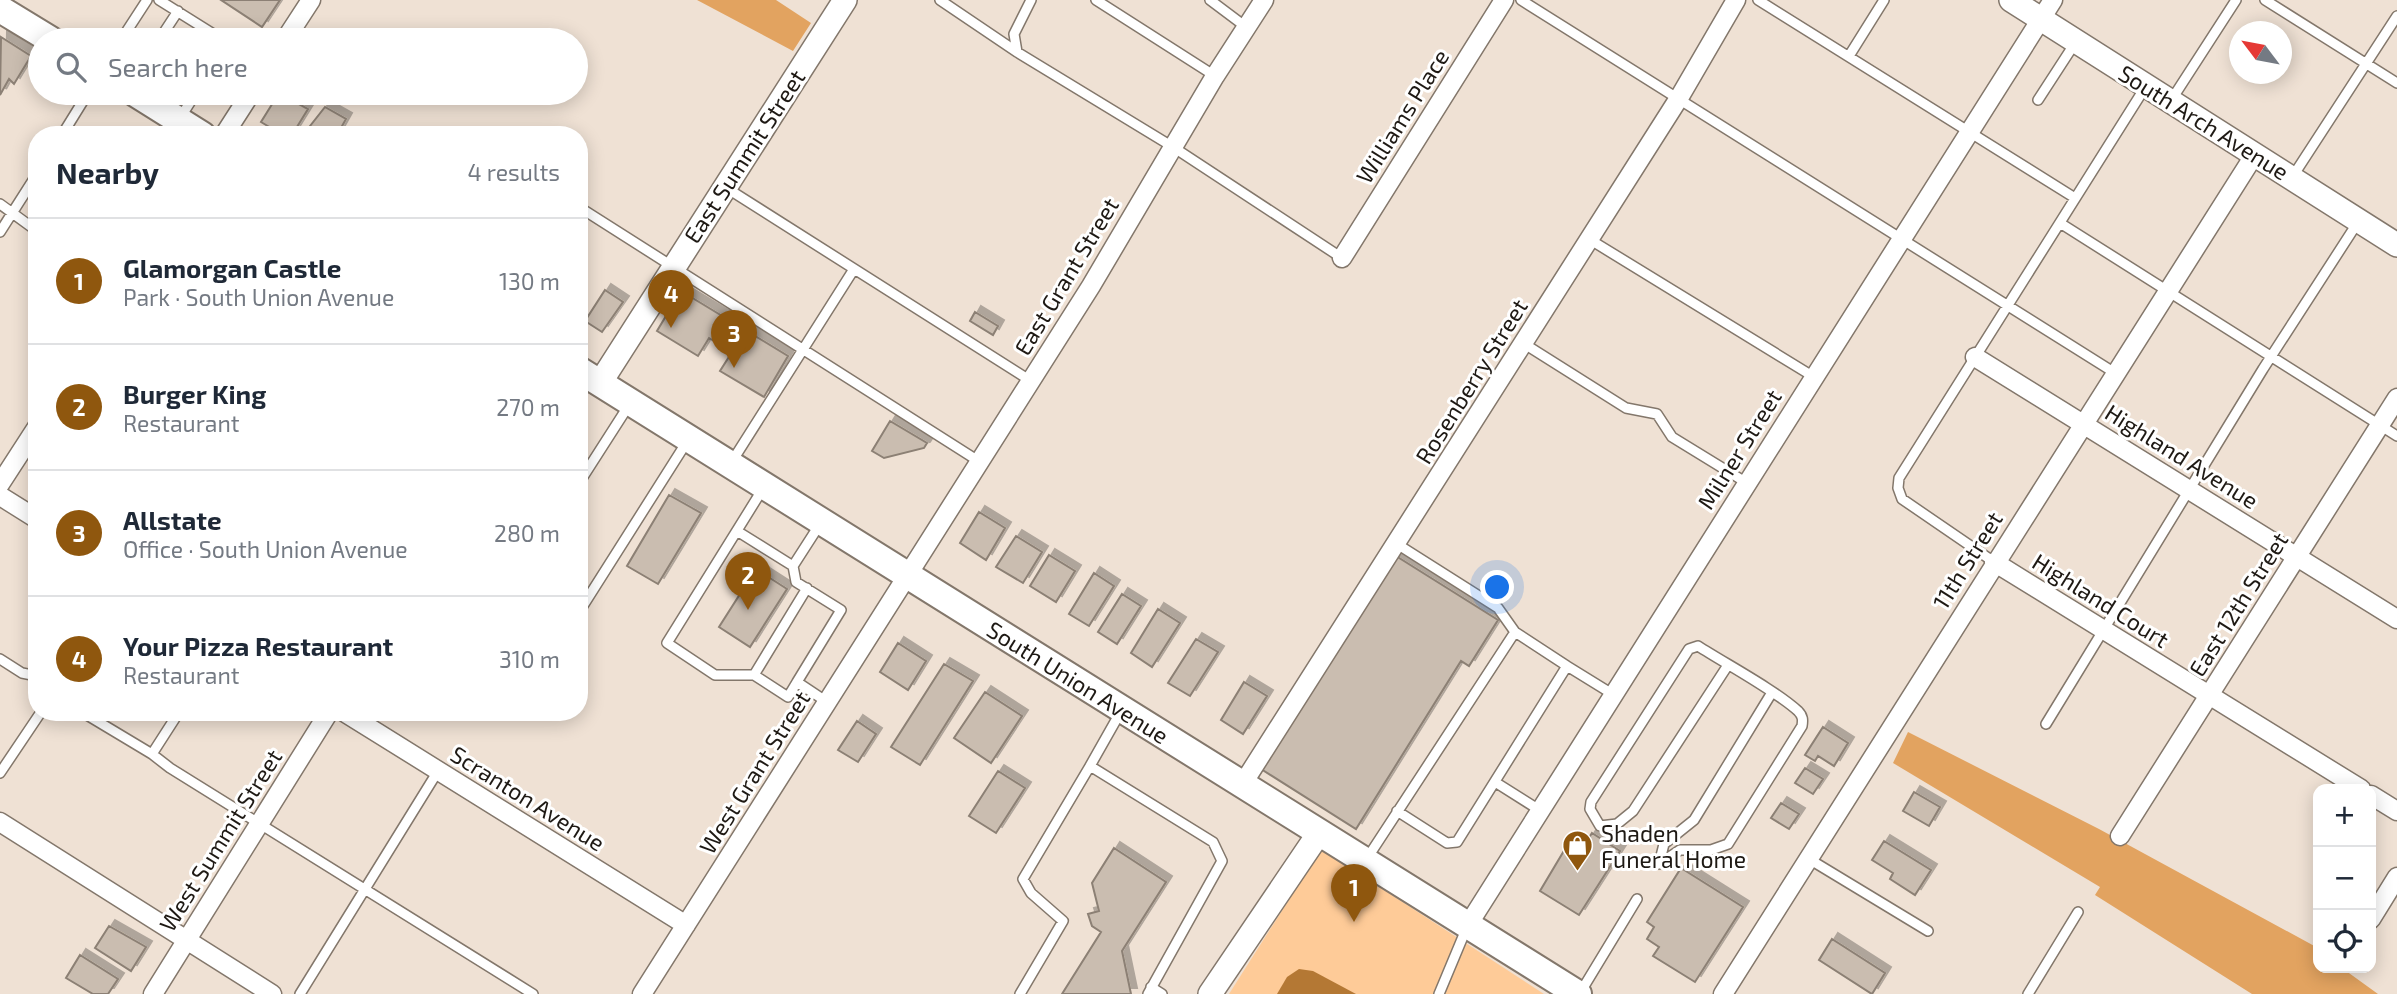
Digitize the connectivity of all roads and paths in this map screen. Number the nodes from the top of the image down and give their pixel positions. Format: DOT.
graph roads {
  1 [pos="147,0"];
  2 [pos="159,0"];
  3 [pos="311,0"];
  4 [pos="845,0"];
  5 [pos="940,0"];
  6 [pos="1031,0"];
  7 [pos="1096,0"];
  8 [pos="1210,0"];
  9 [pos="1264,0"];
  10 [pos="1504,0"];
  11 [pos="1521,0"];
  12 [pos="1737,0"];
  13 [pos="1758,0"];
  14 [pos="1884,0"];
  15 [pos="2011,0"];
  16 [pos="2236,0"];
  17 [pos="2265,0"];
  18 [pos="0,9"];
  19 [pos="2047,9"];
  20 [pos="177,12"];
  21 [pos="2397,16"];
  22 [pos="1246,27"];
  23 [pos="31,28"];
  24 [pos="129,28"];
  25 [pos="167,28"];
  26 [pos="203,28"];
  27 [pos="293,28"];
  28 [pos="2076,41"];
  29 [pos="1017,52"];
  30 [pos="1849,56"];
  31 [pos="2367,64"];
  32 [pos="1215,76"];
  33 [pos="2397,83"];
  34 [pos="2147,85"];
  35 [pos="1679,98"];
  36 [pos="2038,100"];
  37 [pos="2171,101"];
  38 [pos="81,105"];
  39 [pos="155,105"];
  40 [pos="188,105"];
  41 [pos="243,105"];
  42 [pos="179,120"];
  43 [pos="68,126"];
  44 [pos="188,126"];
  45 [pos="230,126"];
  46 [pos="1970,130"];
  47 [pos="1173,147"];
  48 [pos="2255,154"];
  49 [pos="2292,178"];
  50 [pos="725,187"];
  51 [pos="28,188"];
  52 [pos="2075,198"];
  53 [pos="0,204"];
  54 [pos="13,212"];
  55 [pos="588,213"];
  56 [pos="2359,220"];
  57 [pos="2060,223"];
  58 [pos="28,224"];
  59 [pos="0,232"];
  60 [pos="1589,239"];
  61 [pos="1901,240"];
  62 [pos="2397,245"];
  63 [pos="1342,258"];
  64 [pos="673,267"];
  65 [pos="854,269"];
  66 [pos="2168,291"];
  67 [pos="2007,306"];
  68 [pos="1524,343"];
  69 [pos="802,351"];
  70 [pos="1975,357"];
  71 [pos="2272,357"];
  72 [pos="2115,373"];
  73 [pos="589,377"];
  74 [pos="1814,377"];
  75 [pos="1031,381"];
  76 [pos="2397,398"];
  77 [pos="631,402"];
  78 [pos="2083,423"];
  79 [pos="2380,425"];
  80 [pos="2397,436"];
  81 [pos="689,438"];
  82 [pos="28,441"];
  83 [pos="980,462"];
  84 [pos="730,464"];
  85 [pos="588,469"];
  86 [pos="1747,483"];
  87 [pos="0,484"];
  88 [pos="765,486"];
  89 [pos="2190,490"];
  90 [pos="0,496"];
  91 [pos="28,513"];
  92 [pos="822,522"];
  93 [pos="737,531"];
  94 [pos="1396,544"];
  95 [pos="2297,556"];
  96 [pos="1994,562"];
  97 [pos="793,566"];
  98 [pos="908,576"];
  99 [pos="807,588"];
  100 [pos="588,597"];
  101 [pos="2397,619"];
  102 [pos="2102,631"];
  103 [pos="1515,632"];
  104 [pos="0,659"];
  105 [pos="1728,665"];
  106 [pos="1567,666"];
  107 [pos="28,674"];
  108 [pos="754,675"];
  109 [pos="797,682"];
  110 [pos="1771,694"];
  111 [pos="1614,695"];
  112 [pos="2208,696"];
  113 [pos="827,702"];
  114 [pos="1122,710"];
  115 [pos="35,721"];
  116 [pos="97,721"];
  117 [pos="173,721"];
  118 [pos="323,721"];
  119 [pos="358,721"];
  120 [pos="2046,724"];
  121 [pos="152,754"];
  122 [pos="1090,766"];
  123 [pos="438,771"];
  124 [pos="0,773"];
  125 [pos="1495,782"];
  126 [pos="2353,784"];
  127 [pos="1242,785"];
  128 [pos="2376,798"];
  129 [pos="1397,811"];
  130 [pos="1541,811"];
  131 [pos="2397,811"];
  132 [pos="0,822"];
  133 [pos="260,823"];
  134 [pos="1319,833"];
  135 [pos="2120,836"];
  136 [pos="1808,859"];
  137 [pos="1365,861"];
  138 [pos="1659,864"];
  139 [pos="1652,875"];
  140 [pos="2397,877"];
  141 [pos="365,889"];
  142 [pos="1637,899"];
  143 [pos="2376,911"];
  144 [pos="2078,912"];
  145 [pos="686,925"];
  146 [pos="1468,925"];
  147 [pos="1928,931"];
  148 [pos="186,941"];
  149 [pos="1149,990"];
  150 [pos="153,994"];
  151 [pos="272,994"];
  152 [pos="300,994"];
  153 [pos="533,994"];
  154 [pos="642,994"];
  155 [pos="1020,994"];
  156 [pos="1162,994"];
  157 [pos="1210,994"];
  158 [pos="1438,994"];
  159 [pos="1578,994"];
  160 [pos="1723,994"];
  161 [pos="2028,994"];
  1 -- 24 [label="lane"];
  2 -- 20 [label="lane"];
  3 -- 27 [label="street"];
  4 -- 50 [label="street, East Summit Street"];
  5 -- 29 [label="lane"];
  6 -- 29 [label="lane"];
  7 -- 32 [label="lane"];
  8 -- 22 [label="lane"];
  9 -- 22 [label="street, East Grant Street"];
  10 -- 63 [label="street, Williams Place"];
  11 -- 35 [label="lane"];
  12 -- 35 [label="street, Rosenberry Street"];
  13 -- 30 [label="lane"];
  14 -- 30 [label="lane"];
  15 -- 19 [label="street, South Arch Avenue"];
  16 -- 37 [label="lane"];
  17 -- 31 [label="lane"];
  18 -- 23 [label="main road"];
  19 -- 28 [label="street, South Arch Avenue"];
  19 -- 46 [label="street, Milner Street"];
  20 -- 25 [label="lane"];
  20 -- 26 [label="lane"];
  21 -- 31 [label="lane"];
  22 -- 32 [label="street, East Grant Street"];
  28 -- 34 [label="street, South Arch Avenue"];
  28 -- 36 [label="lane"];
  29 -- 47 [label="lane"];
  30 -- 46 [label="lane"];
  31 -- 33 [label="lane"];
  31 -- 49 [label="lane"];
  32 -- 47 [label="street, East Grant Street"];
  34 -- 37 [label="street, South Arch Avenue"];
  34 -- 52 [label="lane"];
  35 -- 60 [label="street, Rosenberry Street"];
  35 -- 61 [label="lane"];
  37 -- 48 [label="street, South Arch Avenue"];
  38 -- 43 [label="lane"];
  39 -- 42 [label="main road"];
  40 -- 42 [label="lane"];
  41 -- 45 [label="street"];
  42 -- 44 [label="main road"];
  46 -- 52 [label="lane"];
  46 -- 61 [label="street, Milner Street"];
  47 -- 63 [label="lane"];
  47 -- 75 [label="street, East Grant Street"];
  48 -- 49 [label="street, South Arch Avenue"];
  48 -- 66 [label="street, 11th Street"];
  49 -- 56 [label="street, South Arch Avenue"];
  50 -- 64 [label="street, East Summit Street"];
  50 -- 65 [label="lane"];
  51 -- 54 [label="lane"];
  52 -- 57 [label="lane"];
  53 -- 54 [label="lane"];
  54 -- 58 [label="lane"];
  54 -- 59 [label="lane"];
  55 -- 64 [label="lane"];
  56 -- 62 [label="street, South Arch Avenue"];
  56 -- 71 [label="lane"];
  57 -- 66 [label="lane"];
  57 -- 67 [label="lane"];
  60 -- 68 [label="street, Rosenberry Street"];
  60 -- 74 [label="lane"];
  61 -- 67 [label="lane"];
  61 -- 74 [label="street, Milner Street"];
  64 -- 69 [label="lane"];
  64 -- 73 [label="street, East Summit Street"];
  65 -- 69 [label="lane"];
  65 -- 75 [label="lane"];
  66 -- 71 [label="lane"];
  66 -- 72 [label="street, 11th Street"];
  67 -- 70 [label="lane"];
  67 -- 72 [label="lane"];
  68 -- 86 [label="lane"];
  68 -- 94 [label="street, Rosenberry Street"];
  69 -- 83 [label="lane"];
  69 -- 84 [label="lane"];
  70 -- 78 [label="street, Highland Avenue"];
  70 -- 96 [label="lane"];
  71 -- 79 [label="lane"];
  71 -- 89 [label="lane"];
  72 -- 78 [label="street, 11th Street"];
  73 -- 77 [label="main road, South Union Avenue"];
  74 -- 86 [label="street, Milner Street"];
  75 -- 83 [label="street, East Grant Street"];
  76 -- 79 [label="street, East 12th Street"];
  77 -- 81 [label="main road, South Union Avenue"];
  77 -- 85 [label="lane"];
  78 -- 89 [label="street, Highland Avenue"];
  78 -- 96 [label="street, 11th Street"];
  79 -- 80 [label="lane"];
  79 -- 95 [label="street, East 12th Street"];
  81 -- 84 [label="main road, South Union Avenue"];
  81 -- 100 [label="lane"];
  82 -- 87 [label="street"];
  83 -- 98 [label="street, East Grant Street"];
  84 -- 88 [label="main road, South Union Avenue"];
  86 -- 111 [label="street, Milner Street"];
  88 -- 92 [label="main road, South Union Avenue"];
  88 -- 93 [label="lane"];
  89 -- 95 [label="street, Highland Avenue"];
  89 -- 102 [label="lane"];
  90 -- 91 [label="street"];
  92 -- 97 [label="lane"];
  92 -- 98 [label="main road, South Union Avenue"];
  93 -- 97 [label="lane"];
  93 -- 108 [label="lane"];
  94 -- 103 [label="lane"];
  94 -- 127 [label="street, Rosenberry Street"];
  95 -- 101 [label="street, Highland Avenue"];
  95 -- 112 [label="street, East 12th Street"];
  96 -- 102 [label="street, Highland Court"];
  96 -- 136 [label="street, 11th Street"];
  97 -- 99 [label="lane"];
  98 -- 113 [label="street, West Grant Street"];
  98 -- 114 [label="main road, South Union Avenue"];
  99 -- 108 [label="lane"];
  99 -- 109 [label="lane"];
  102 -- 112 [label="street, Highland Court"];
  102 -- 120 [label="lane"];
  103 -- 106 [label="lane"];
  103 -- 129 [label="lane"];
  104 -- 107 [label="lane"];
  105 -- 105 [label="lane"];
  105 -- 110 [label="lane"];
  106 -- 111 [label="lane"];
  106 -- 125 [label="lane"];
  108 -- 109 [label="lane"];
  109 -- 113 [label="lane"];
  110 -- 138 [label="lane"];
  110 -- 138 [label="lane"];
  111 -- 130 [label="street, Milner Street"];
  112 -- 126 [label="street, Highland Court"];
  112 -- 135 [label="street, East 12th Street"];
  113 -- 145 [label="street, West Grant Street"];
  114 -- 122 [label="lane"];
  114 -- 127 [label="main road, South Union Avenue"];
  115 -- 124 [label="lane"];
  116 -- 121 [label="lane"];
  117 -- 121 [label="lane"];
  118 -- 133 [label="street, West Summit Street"];
  119 -- 123 [label="street, Scranton Avenue"];
  121 -- 133 [label="lane"];
  122 -- 149 [label="lane"];
  122 -- 155 [label="lane"];
  123 -- 141 [label="lane"];
  123 -- 145 [label="street, Scranton Avenue"];
  125 -- 129 [label="lane"];
  125 -- 130 [label="lane"];
  127 -- 134 [label="main road, South Union Avenue"];
  128 -- 131 [label="street"];
  129 -- 137 [label="lane"];
  130 -- 146 [label="street, Milner Street"];
  132 -- 148 [label="street"];
  133 -- 141 [label="lane"];
  133 -- 148 [label="street, West Summit Street"];
  134 -- 137 [label="main road, South Union Avenue"];
  134 -- 157 [label="street"];
  136 -- 147 [label="lane"];
  136 -- 160 [label="street, 11th Street"];
  137 -- 146 [label="main road, South Union Avenue"];
  138 -- 139 [label="lane"];
  140 -- 143 [label="street"];
  141 -- 152 [label="lane"];
  141 -- 153 [label="lane"];
  142 -- 159 [label="lane"];
  144 -- 161 [label="lane"];
  145 -- 154 [label="street, West Grant Street"];
  146 -- 158 [label="lane"];
  146 -- 159 [label="main road, South Union Avenue"];
  148 -- 150 [label="street, West Summit Street"];
  148 -- 151 [label="street"];
  149 -- 156 [label="lane"];
}
